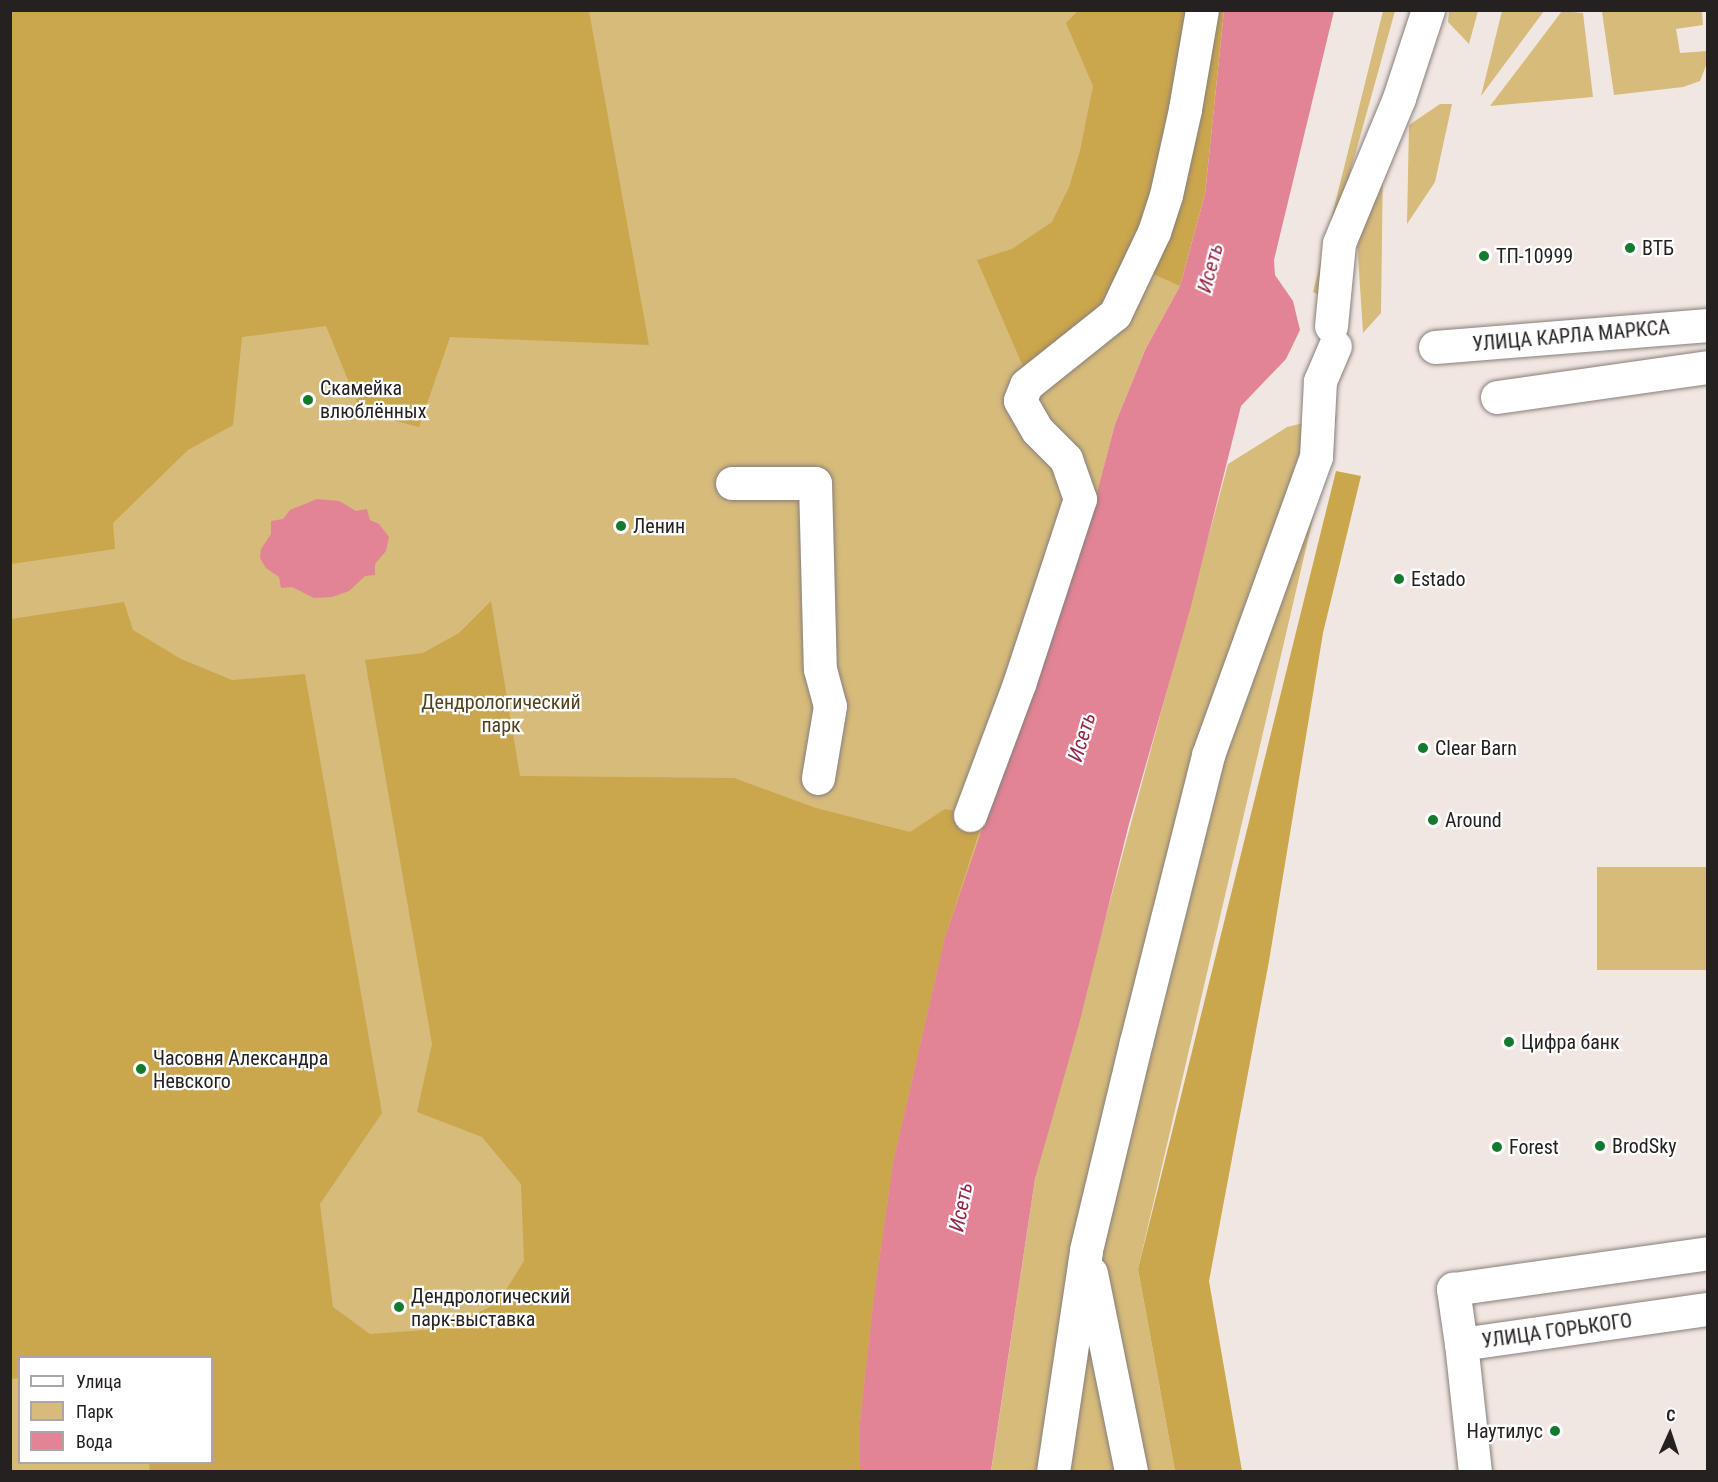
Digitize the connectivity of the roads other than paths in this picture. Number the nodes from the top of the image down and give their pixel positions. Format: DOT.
graph roads {
  1 [pos="1202,10"];
  2 [pos="1428,10"];
  3 [pos="1707,325"];
  4 [pos="1435,347"];
  5 [pos="1707,367"];
  6 [pos="1497,397"];
  7 [pos="732,483"];
  8 [pos="818,778"];
  9 [pos="969,814"];
  10 [pos="1086,1250"];
  11 [pos="1707,1253"];
  12 [pos="1707,1309"];
  13 [pos="1461,1344"];
  14 [pos="1053,1472"];
  15 [pos="1131,1472"];
  16 [pos="1475,1472"];
  1 -- 9 [label="street"];
  2 -- 10 [label="street"];
  3 -- 4 [label="street, УЛИЦА КАРЛА МАРКСА"];
  5 -- 6 [label="street"];
  7 -- 8 [label="street"];
  10 -- 14 [label="street"];
  10 -- 15 [label="street"];
  11 -- 13 [label="street"];
  12 -- 13 [label="street, УЛИЦА ГОРЬКОГО"];
  13 -- 16 [label="street, УЛИЦА ГОРЬКОГО"];
}
